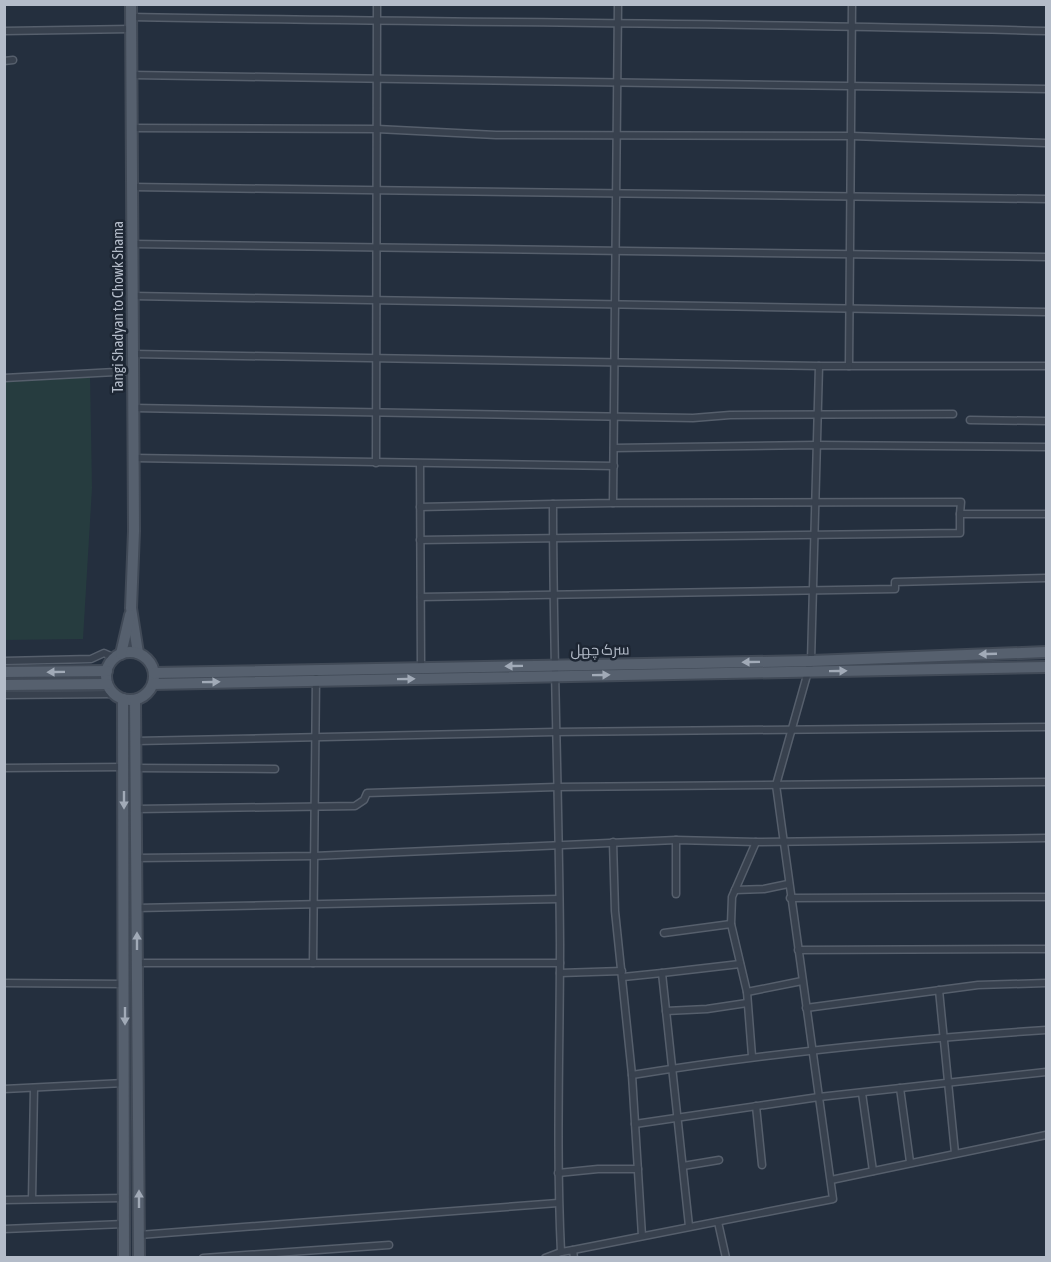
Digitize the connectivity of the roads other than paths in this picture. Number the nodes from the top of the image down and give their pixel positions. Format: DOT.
graph roads {
  1 [pos="131,4"];
  2 [pos="377,4"];
  3 [pos="618,4"];
  4 [pos="852,4"];
  5 [pos="131,17"];
  6 [pos="377,22"];
  7 [pos="618,24"];
  8 [pos="853,25"];
  9 [pos="131,29"];
  10 [pos="4,31"];
  11 [pos="1047,31"];
  12 [pos="14,60"];
  13 [pos="4,61"];
  14 [pos="132,75"];
  15 [pos="377,79"];
  16 [pos="617,81"];
  17 [pos="852,84"];
  18 [pos="1047,89"];
  19 [pos="132,128"];
  20 [pos="377,129"];
  21 [pos="616,136"];
  22 [pos="852,136"];
  23 [pos="1047,143"];
  24 [pos="132,187"];
  25 [pos="377,191"];
  26 [pos="616,195"];
  27 [pos="851,198"];
  28 [pos="1047,199"];
  29 [pos="133,244"];
  30 [pos="377,247"];
  31 [pos="616,250"];
  32 [pos="850,255"];
  33 [pos="1047,257"];
  34 [pos="133,297"];
  35 [pos="377,303"];
  36 [pos="615,307"];
  37 [pos="850,310"];
  38 [pos="1047,312"];
  39 [pos="134,354"];
  40 [pos="377,357"];
  41 [pos="615,361"];
  42 [pos="819,366"];
  43 [pos="849,366"];
  44 [pos="1047,366"];
  45 [pos="134,371"];
  46 [pos="4,378"];
  47 [pos="134,408"];
  48 [pos="377,413"];
  49 [pos="953,414"];
  50 [pos="818,415"];
  51 [pos="614,416"];
  52 [pos="970,420"];
  53 [pos="1047,422"];
  54 [pos="817,445"];
  55 [pos="1047,447"];
  56 [pos="614,448"];
  57 [pos="134,458"];
  58 [pos="376,463"];
  59 [pos="420,464"];
  60 [pos="614,465"];
  61 [pos="816,502"];
  62 [pos="613,503"];
  63 [pos="553,504"];
  64 [pos="420,507"];
  65 [pos="960,514"];
  66 [pos="1047,514"];
  67 [pos="816,535"];
  68 [pos="553,538"];
  69 [pos="420,540"];
  70 [pos="1047,578"];
  71 [pos="814,591"];
  72 [pos="553,594"];
  73 [pos="421,597"];
  74 [pos="131,608"];
  75 [pos="1047,652"];
  76 [pos="138,653"];
  77 [pos="118,656"];
  78 [pos="4,661"];
  79 [pos="810,666"];
  80 [pos="1047,667"];
  81 [pos="421,668"];
  82 [pos="106,671"];
  83 [pos="553,671"];
  84 [pos="4,672"];
  85 [pos="316,675"];
  86 [pos="153,678"];
  87 [pos="4,686"];
  88 [pos="114,692"];
  89 [pos="4,695"];
  90 [pos="135,700"];
  91 [pos="1047,727"];
  92 [pos="790,731"];
  93 [pos="555,732"];
  94 [pos="315,739"];
  95 [pos="136,741"];
  96 [pos="123,767"];
  97 [pos="4,768"];
  98 [pos="136,768"];
  99 [pos="275,769"];
  100 [pos="1047,782"];
  101 [pos="776,785"];
  102 [pos="557,787"];
  103 [pos="314,808"];
  104 [pos="137,809"];
  105 [pos="1047,838"];
  106 [pos="676,840"];
  107 [pos="782,841"];
  108 [pos="613,842"];
  109 [pos="756,842"];
  110 [pos="557,844"];
  111 [pos="314,856"];
  112 [pos="137,858"];
  113 [pos="788,884"];
  114 [pos="735,890"];
  115 [pos="676,894"];
  116 [pos="1047,897"];
  117 [pos="790,898"];
  118 [pos="559,899"];
  119 [pos="313,906"];
  120 [pos="137,908"];
  121 [pos="731,924"];
  122 [pos="664,933"];
  123 [pos="1047,949"];
  124 [pos="798,950"];
  125 [pos="138,963"];
  126 [pos="314,963"];
  127 [pos="560,963"];
  128 [pos="740,964"];
  129 [pos="560,973"];
  130 [pos="662,973"];
  131 [pos="622,974"];
  132 [pos="802,981"];
  133 [pos="4,983"];
  134 [pos="1046,983"];
  135 [pos="125,984"];
  136 [pos="939,990"];
  137 [pos="747,992"];
  138 [pos="747,1003"];
  139 [pos="806,1008"];
  140 [pos="666,1011"];
  141 [pos="1047,1030"];
  142 [pos="944,1037"];
  143 [pos="812,1050"];
  144 [pos="753,1056"];
  145 [pos="672,1068"];
  146 [pos="1047,1072"];
  147 [pos="632,1075"];
  148 [pos="125,1083"];
  149 [pos="947,1083"];
  150 [pos="34,1088"];
  151 [pos="900,1088"];
  152 [pos="4,1089"];
  153 [pos="862,1093"];
  154 [pos="819,1097"];
  155 [pos="756,1106"];
  156 [pos="679,1118"];
  157 [pos="636,1124"];
  158 [pos="1047,1135"];
  159 [pos="955,1153"];
  160 [pos="719,1160"];
  161 [pos="910,1162"];
  162 [pos="683,1166"];
  163 [pos="762,1166"];
  164 [pos="638,1169"];
  165 [pos="873,1171"];
  166 [pos="558,1173"];
  167 [pos="831,1180"];
  168 [pos="124,1198"];
  169 [pos="32,1199"];
  170 [pos="4,1200"];
  171 [pos="558,1203"];
  172 [pos="718,1222"];
  173 [pos="124,1224"];
  174 [pos="689,1226"];
  175 [pos="4,1229"];
  176 [pos="139,1235"];
  177 [pos="642,1236"];
  178 [pos="389,1245"];
  179 [pos="573,1250"];
  180 [pos="561,1252"];
  181 [pos="302,1254"];
  182 [pos="124,1257"];
  183 [pos="139,1257"];
  184 [pos="203,1257"];
  185 [pos="545,1257"];
  186 [pos="574,1257"];
  187 [pos="726,1257"];
  1 -- 5 [label="main road, Tangi Shadyan to Chowk Shama"];
  2 -- 6 [label="street"];
  3 -- 7 [label="street"];
  4 -- 8 [label="street"];
  5 -- 6 [label="street"];
  5 -- 9 [label="main road, Tangi Shadyan to Chowk Shama"];
  6 -- 7 [label="street"];
  6 -- 15 [label="street"];
  7 -- 8 [label="street"];
  7 -- 16 [label="street"];
  8 -- 11 [label="street"];
  8 -- 17 [label="street"];
  9 -- 10 [label="street"];
  9 -- 14 [label="main road, Tangi Shadyan to Chowk Shama"];
  12 -- 13 [label="street"];
  14 -- 15 [label="street"];
  14 -- 19 [label="main road, Tangi Shadyan to Chowk Shama"];
  15 -- 16 [label="street"];
  15 -- 20 [label="street"];
  16 -- 17 [label="street"];
  16 -- 21 [label="street"];
  17 -- 18 [label="street"];
  17 -- 22 [label="street"];
  19 -- 20 [label="street"];
  19 -- 24 [label="main road, Tangi Shadyan to Chowk Shama"];
  20 -- 21 [label="street"];
  20 -- 25 [label="street"];
  21 -- 22 [label="street"];
  21 -- 26 [label="street"];
  22 -- 23 [label="street"];
  22 -- 27 [label="street"];
  24 -- 25 [label="street"];
  24 -- 29 [label="main road, Tangi Shadyan to Chowk Shama"];
  25 -- 26 [label="street"];
  25 -- 30 [label="street"];
  26 -- 27 [label="street"];
  26 -- 31 [label="street"];
  27 -- 28 [label="street"];
  27 -- 32 [label="street"];
  29 -- 30 [label="street"];
  29 -- 34 [label="main road, Tangi Shadyan to Chowk Shama"];
  30 -- 31 [label="street"];
  30 -- 35 [label="street"];
  31 -- 32 [label="street"];
  31 -- 36 [label="street"];
  32 -- 33 [label="street"];
  32 -- 37 [label="street"];
  34 -- 35 [label="street"];
  34 -- 39 [label="main road, Tangi Shadyan to Chowk Shama"];
  35 -- 36 [label="street"];
  35 -- 40 [label="street"];
  36 -- 37 [label="street"];
  36 -- 41 [label="street"];
  37 -- 38 [label="street"];
  37 -- 43 [label="street"];
  39 -- 40 [label="street"];
  39 -- 45 [label="main road, Tangi Shadyan to Chowk Shama"];
  40 -- 41 [label="street"];
  40 -- 48 [label="street"];
  41 -- 42 [label="street"];
  41 -- 51 [label="street"];
  42 -- 43 [label="street"];
  42 -- 50 [label="street"];
  43 -- 44 [label="street"];
  45 -- 46 [label="street"];
  45 -- 47 [label="main road, Tangi Shadyan to Chowk Shama"];
  47 -- 48 [label="street"];
  47 -- 57 [label="main road, Tangi Shadyan to Chowk Shama"];
  48 -- 51 [label="street"];
  48 -- 58 [label="street"];
  49 -- 50 [label="street"];
  50 -- 51 [label="street"];
  50 -- 54 [label="street"];
  51 -- 56 [label="street"];
  52 -- 53 [label="street"];
  54 -- 55 [label="street"];
  54 -- 56 [label="street"];
  54 -- 61 [label="street"];
  56 -- 60 [label="street"];
  57 -- 58 [label="street"];
  57 -- 74 [label="main road, Tangi Shadyan to Chowk Shama"];
  58 -- 59 [label="street"];
  59 -- 60 [label="street"];
  59 -- 64 [label="street"];
  60 -- 62 [label="street"];
  61 -- 62 [label="street"];
  61 -- 65 [label="street"];
  61 -- 67 [label="street"];
  62 -- 63 [label="street"];
  63 -- 64 [label="street"];
  63 -- 68 [label="street"];
  64 -- 69 [label="street"];
  65 -- 66 [label="street"];
  65 -- 67 [label="street"];
  67 -- 68 [label="street"];
  67 -- 71 [label="street"];
  68 -- 69 [label="street"];
  68 -- 72 [label="street"];
  69 -- 73 [label="street"];
  70 -- 71 [label="street"];
  71 -- 72 [label="street"];
  71 -- 79 [label="street"];
  72 -- 73 [label="street"];
  72 -- 83 [label="street"];
  73 -- 81 [label="street"];
  74 -- 76 [label="main road"];
  74 -- 77 [label="main road"];
  75 -- 79 [label="main road, سرک چهل, one-way"];
  76 -- 77 [label="main road"];
  76 -- 86 [label="main road"];
  77 -- 78 [label="street"];
  77 -- 82 [label="main road"];
  79 -- 80 [label="main road, one-way"];
  79 -- 83 [label="main road, سرک چهل"];
  79 -- 92 [label="street"];
  83 -- 81 [label="main road, سرک چهل, one-way"];
  81 -- 85 [label="main road, سرک چهل"];
  82 -- 84 [label="main road, one-way"];
  82 -- 88 [label="main road"];
  85 -- 83 [label="main road, one-way"];
  83 -- 93 [label="street"];
  85 -- 86 [label="main road"];
  85 -- 94 [label="street"];
  86 -- 90 [label="main road"];
  87 -- 88 [label="main road"];
  88 -- 89 [label="street"];
  88 -- 90 [label="main road"];
  88 -- 96 [label="main road"];
  90 -- 95 [label="main road"];
  91 -- 92 [label="street"];
  92 -- 93 [label="street"];
  92 -- 101 [label="street"];
  93 -- 94 [label="street"];
  93 -- 102 [label="street"];
  94 -- 95 [label="street"];
  94 -- 103 [label="street"];
  95 -- 98 [label="main road"];
  96 -- 97 [label="street"];
  96 -- 135 [label="main road, one-way"];
  98 -- 99 [label="street"];
  98 -- 104 [label="main road"];
  100 -- 101 [label="street"];
  101 -- 102 [label="street"];
  101 -- 107 [label="street"];
  102 -- 103 [label="street"];
  102 -- 110 [label="street"];
  103 -- 104 [label="street"];
  103 -- 111 [label="street"];
  104 -- 112 [label="main road"];
  105 -- 107 [label="street"];
  106 -- 108 [label="street"];
  106 -- 109 [label="street"];
  106 -- 115 [label="street"];
  107 -- 109 [label="street"];
  107 -- 113 [label="street"];
  108 -- 110 [label="street"];
  108 -- 131 [label="street"];
  109 -- 114 [label="street"];
  110 -- 111 [label="street"];
  110 -- 118 [label="street"];
  111 -- 112 [label="street"];
  111 -- 119 [label="street"];
  112 -- 120 [label="main road"];
  113 -- 114 [label="street"];
  113 -- 117 [label="street"];
  114 -- 121 [label="street"];
  116 -- 117 [label="street"];
  117 -- 124 [label="street"];
  118 -- 119 [label="street"];
  118 -- 127 [label="street"];
  119 -- 120 [label="street"];
  119 -- 126 [label="street"];
  125 -- 120 [label="main road, one-way"];
  121 -- 122 [label="street"];
  121 -- 128 [label="street"];
  123 -- 124 [label="street"];
  124 -- 132 [label="street"];
  125 -- 126 [label="street"];
  176 -- 125 [label="main road, one-way"];
  126 -- 127 [label="street"];
  127 -- 129 [label="street"];
  128 -- 130 [label="street"];
  128 -- 137 [label="street"];
  129 -- 131 [label="street"];
  129 -- 166 [label="street"];
  130 -- 131 [label="street"];
  130 -- 140 [label="street"];
  131 -- 147 [label="street"];
  132 -- 137 [label="street"];
  132 -- 139 [label="street"];
  133 -- 135 [label="street"];
  134 -- 136 [label="street"];
  135 -- 148 [label="main road, one-way"];
  136 -- 139 [label="street"];
  136 -- 142 [label="street"];
  137 -- 138 [label="street"];
  138 -- 140 [label="street"];
  138 -- 144 [label="street"];
  139 -- 143 [label="street"];
  140 -- 145 [label="street"];
  141 -- 142 [label="street"];
  142 -- 143 [label="street"];
  142 -- 149 [label="street"];
  143 -- 144 [label="street"];
  143 -- 154 [label="street"];
  144 -- 145 [label="street"];
  145 -- 147 [label="street"];
  145 -- 156 [label="street"];
  146 -- 149 [label="street"];
  147 -- 157 [label="street"];
  148 -- 150 [label="street"];
  148 -- 168 [label="main road"];
  149 -- 151 [label="street"];
  149 -- 159 [label="street"];
  150 -- 152 [label="street"];
  150 -- 169 [label="street"];
  151 -- 153 [label="street"];
  151 -- 161 [label="street"];
  153 -- 154 [label="street"];
  153 -- 165 [label="street"];
  154 -- 155 [label="street"];
  154 -- 167 [label="street"];
  155 -- 156 [label="street"];
  155 -- 163 [label="street"];
  156 -- 157 [label="street"];
  156 -- 162 [label="street"];
  157 -- 164 [label="street"];
  158 -- 159 [label="street"];
  159 -- 161 [label="street"];
  160 -- 162 [label="street"];
  161 -- 165 [label="street"];
  162 -- 174 [label="street"];
  164 -- 166 [label="street"];
  164 -- 177 [label="street"];
  165 -- 167 [label="street"];
  166 -- 171 [label="street"];
  167 -- 172 [label="street"];
  168 -- 169 [label="street"];
  168 -- 173 [label="main road"];
  169 -- 170 [label="street"];
  171 -- 176 [label="street"];
  171 -- 180 [label="street"];
  172 -- 174 [label="street"];
  172 -- 187 [label="street"];
  173 -- 175 [label="street"];
  173 -- 182 [label="main road"];
  174 -- 177 [label="street"];
  176 -- 183 [label="main road"];
  177 -- 179 [label="street"];
  178 -- 181 [label="street"];
  179 -- 180 [label="street"];
  179 -- 186 [label="street"];
  180 -- 185 [label="street"];
  181 -- 184 [label="street"];
}
